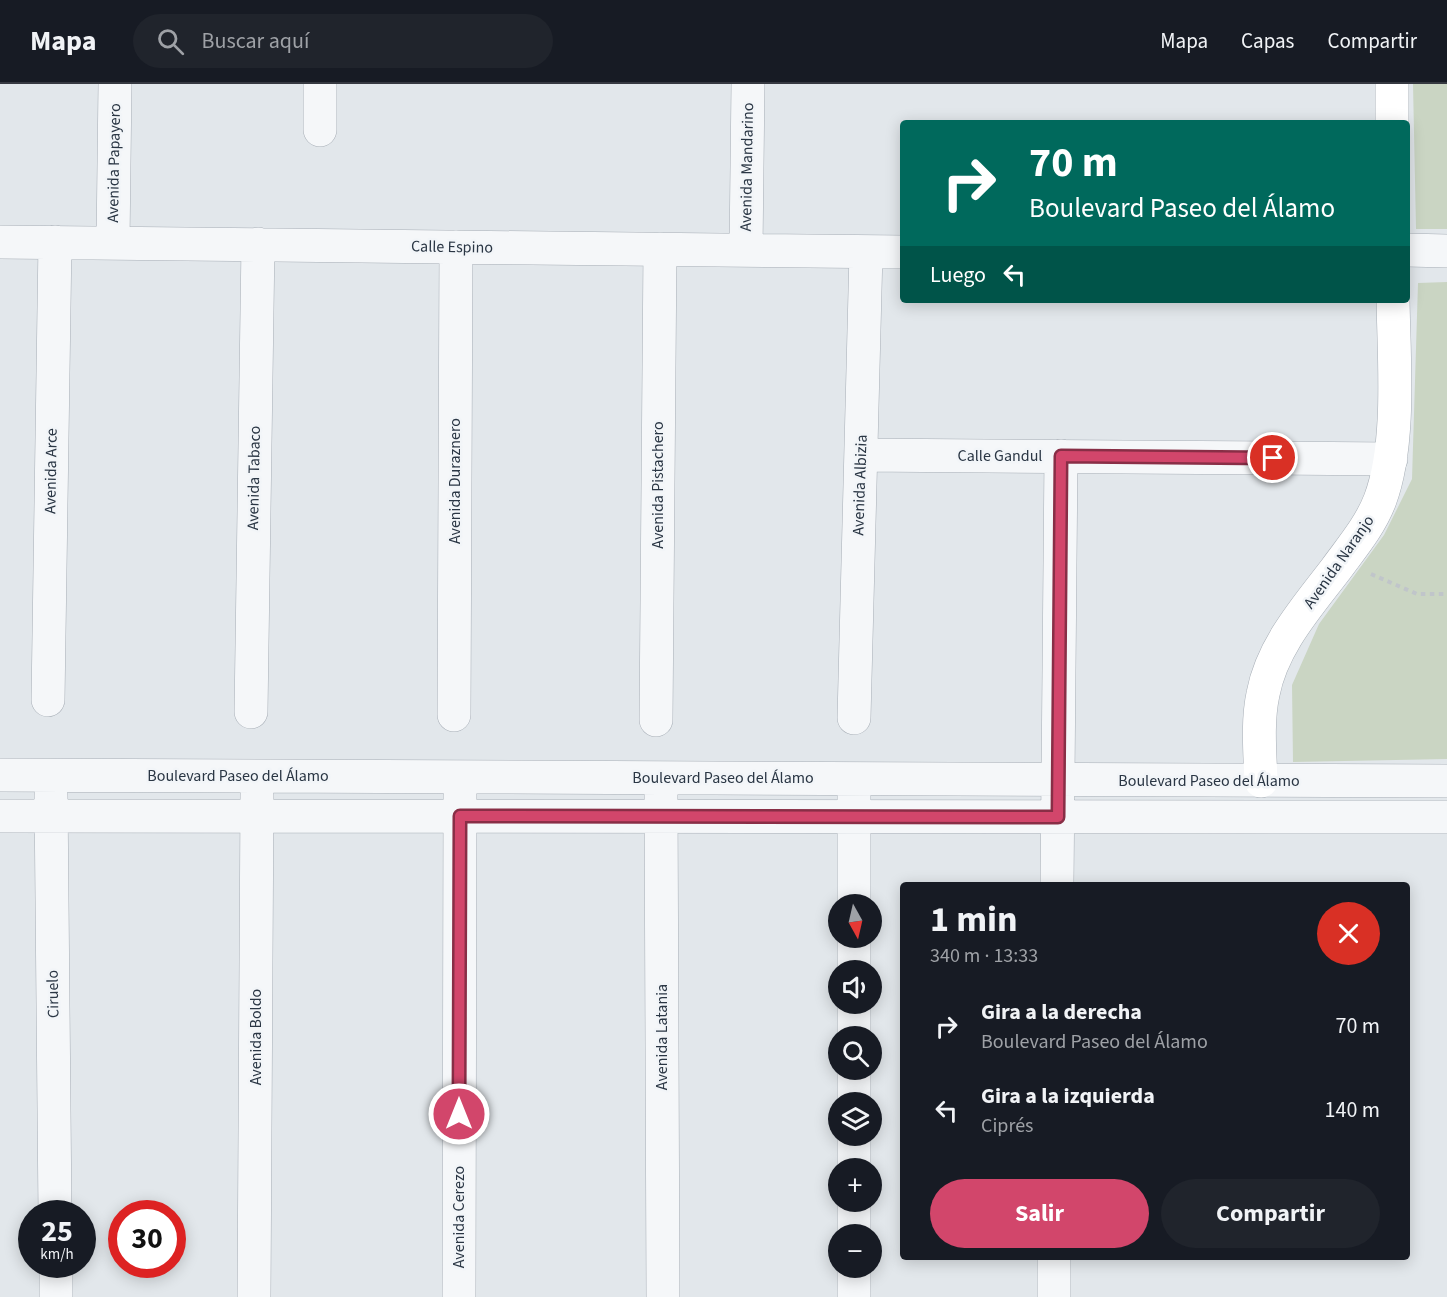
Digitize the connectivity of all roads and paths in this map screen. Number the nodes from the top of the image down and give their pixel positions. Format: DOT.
graph roads {
  1 [pos="115,84"];
  2 [pos="320,84"];
  3 [pos="748,84"];
  4 [pos="1392,84"];
  5 [pos="1392,120"];
  6 [pos="320,130"];
  7 [pos="0,242"];
  8 [pos="55,242"];
  9 [pos="113,243"];
  10 [pos="258,244"];
  11 [pos="456,247"];
  12 [pos="660,249"];
  13 [pos="746,250"];
  14 [pos="1410,250"];
  15 [pos="1447,251"];
  16 [pos="866,252"];
  17 [pos="900,252"];
  18 [pos="1393,303"];
  19 [pos="861,455"];
  20 [pos="1061,456"];
  21 [pos="1391,459"];
  22 [pos="1341,562"];
  23 [pos="1447,594"];
  24 [pos="48,700"];
  25 [pos="251,712"];
  26 [pos="454,715"];
  27 [pos="854,718"];
  28 [pos="657,720"];
  29 [pos="0,775"];
  30 [pos="51,775"];
  31 [pos="257,776"];
  32 [pos="460,777"];
  33 [pos="661,778"];
  34 [pos="854,779"];
  35 [pos="1058,780"];
  36 [pos="1261,781"];
  37 [pos="1447,781"];
  38 [pos="0,816"];
  39 [pos="51,816"];
  40 [pos="257,816"];
  41 [pos="460,816"];
  42 [pos="661,817"];
  43 [pos="854,817"];
  44 [pos="1058,817"];
  45 [pos="1447,817"];
  46 [pos="1057,882"];
  47 [pos="854,894"];
  48 [pos="55,1200"];
  49 [pos="1054,1260"];
  50 [pos="56,1278"];
  51 [pos="854,1278"];
  52 [pos="56,1297"];
  53 [pos="254,1297"];
  54 [pos="459,1297"];
  55 [pos="663,1297"];
  56 [pos="854,1297"];
  57 [pos="1054,1297"];
  1 -- 9 [label="street, Avenida Papayero"];
  2 -- 6 [label="street"];
  3 -- 13 [label="street, Avenida Mandarino"];
  4 -- 5 [label="street"];
  7 -- 8 [label="street, Calle Espino"];
  8 -- 9 [label="street, Calle Espino"];
  8 -- 24 [label="street, Avenida Arce"];
  9 -- 10 [label="street, Calle Espino"];
  10 -- 11 [label="street, Calle Espino"];
  10 -- 25 [label="street, Avenida Tabaco"];
  11 -- 12 [label="street, Calle Espino"];
  11 -- 26 [label="street, Avenida Duraznero"];
  12 -- 13 [label="street, Calle Espino"];
  12 -- 28 [label="street, Avenida Pistachero"];
  13 -- 16 [label="street, Calle Espino"];
  14 -- 15 [label="street"];
  16 -- 17 [label="street, Calle Espino"];
  16 -- 19 [label="street, Avenida Albizia"];
  18 -- 21 [label="street, Avenida Naranjo"];
  19 -- 20 [label="street, Calle Gandul"];
  19 -- 27 [label="street, Avenida Albizia"];
  20 -- 21 [label="street, Calle Gandul"];
  20 -- 35 [label="street"];
  21 -- 22 [label="street, Avenida Naranjo"];
  22 -- 23 [label="path"];
  22 -- 36 [label="street, Avenida Naranjo"];
  29 -- 30 [label="street, Boulevard Paseo del Álamo"];
  30 -- 31 [label="street, Boulevard Paseo del Álamo"];
  30 -- 39 [label="street, Ciruelo"];
  31 -- 32 [label="street, Boulevard Paseo del Álamo"];
  31 -- 40 [label="street, Avenida Boldo"];
  32 -- 33 [label="street, Boulevard Paseo del Álamo"];
  32 -- 41 [label="street, Avenida Cerezo"];
  33 -- 34 [label="street, Boulevard Paseo del Álamo"];
  33 -- 42 [label="street, Avenida Latania"];
  34 -- 35 [label="street, Boulevard Paseo del Álamo"];
  34 -- 43 [label="street"];
  35 -- 36 [label="street, Boulevard Paseo del Álamo"];
  35 -- 44 [label="street"];
  36 -- 37 [label="street, Boulevard Paseo del Álamo"];
  38 -- 39 [label="street"];
  39 -- 40 [label="street"];
  39 -- 48 [label="street, Ciruelo"];
  40 -- 41 [label="street"];
  40 -- 53 [label="street, Avenida Boldo"];
  41 -- 42 [label="street"];
  41 -- 54 [label="street, Avenida Cerezo"];
  42 -- 43 [label="street"];
  42 -- 55 [label="street, Avenida Latania"];
  43 -- 44 [label="street"];
  43 -- 47 [label="street"];
  44 -- 45 [label="street"];
  44 -- 46 [label="street"];
  49 -- 57 [label="street"];
  50 -- 52 [label="street"];
  51 -- 56 [label="street"];
}
